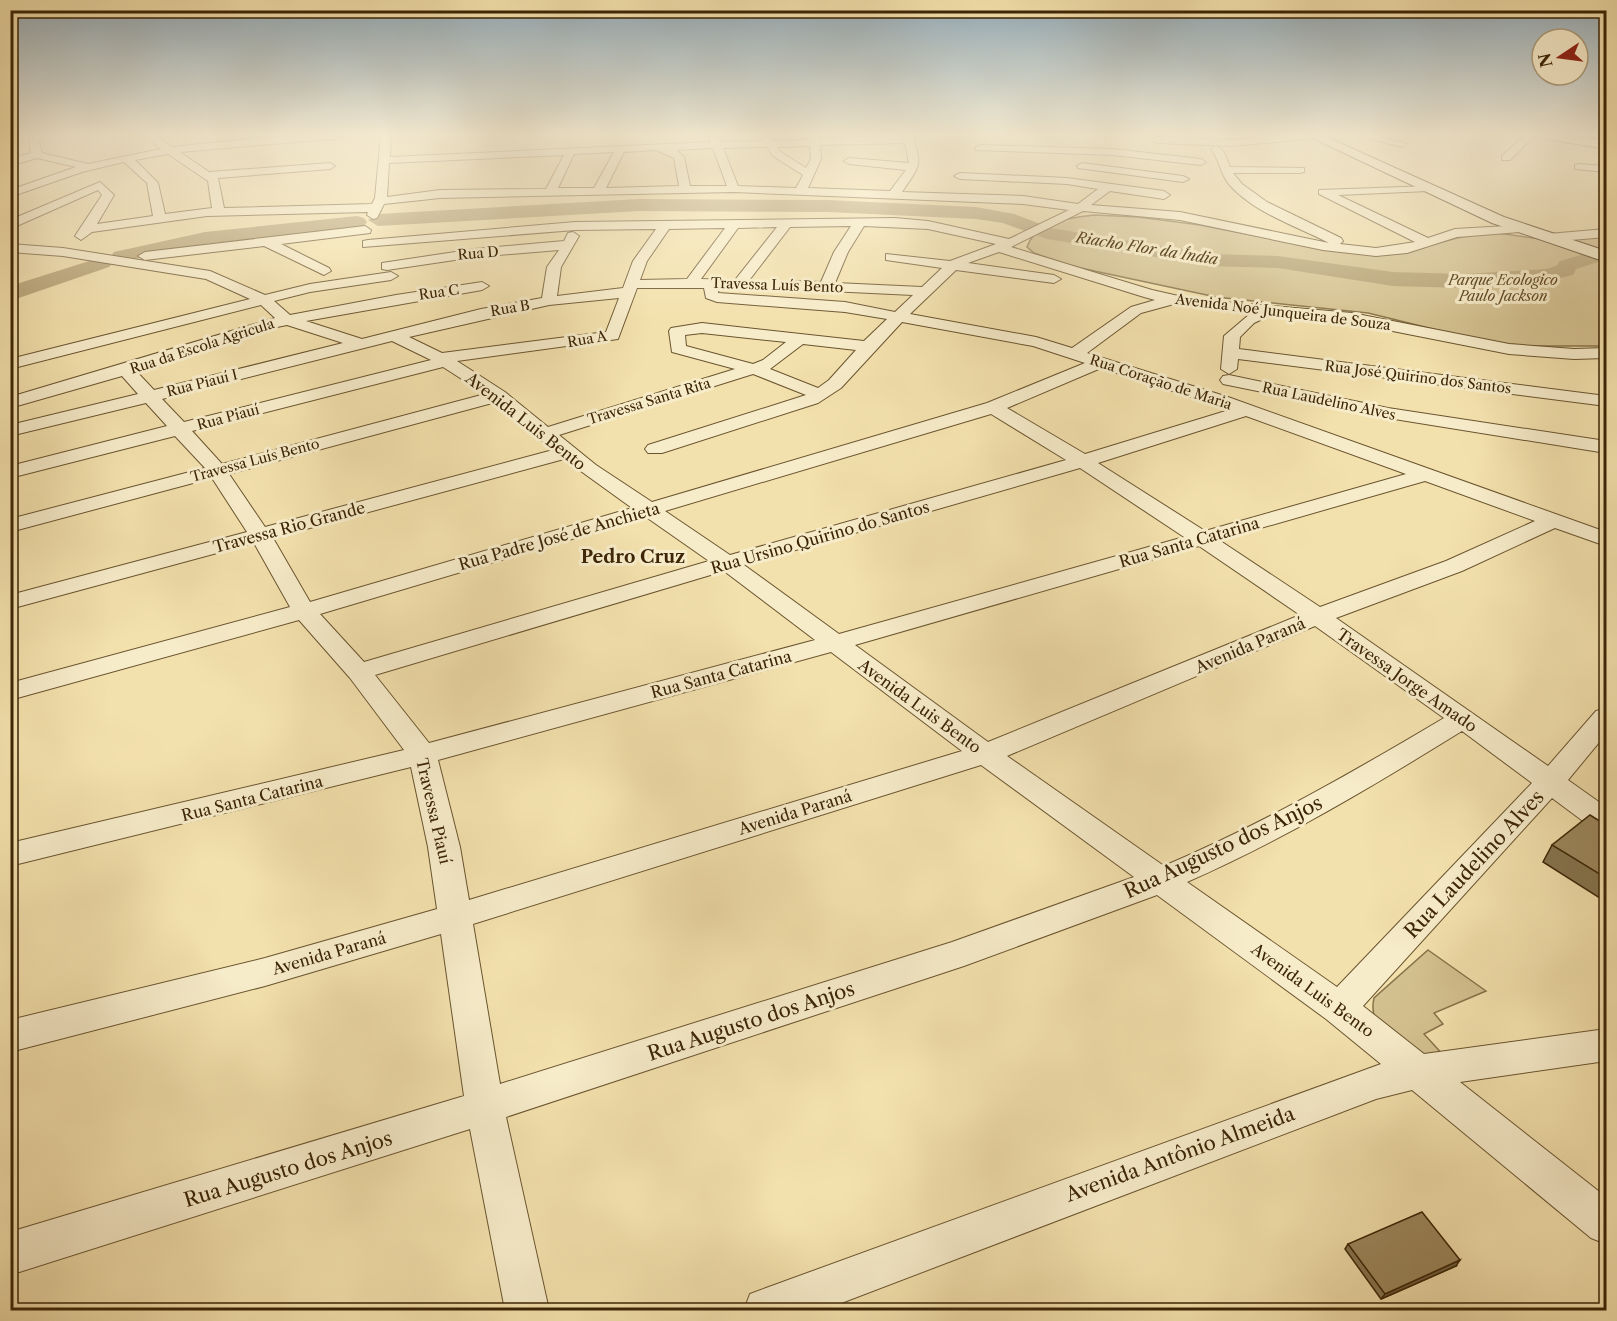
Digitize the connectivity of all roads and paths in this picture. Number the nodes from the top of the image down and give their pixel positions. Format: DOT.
graph roads {
  1 [pos="72,197"];
  2 [pos="107,197"];
  3 [pos="158,197"];
  4 [pos="217,197"];
  5 [pos="380,197"];
  6 [pos="424,197"];
  7 [pos="922,197"];
  8 [pos="938,197"];
  9 [pos="1095,197"];
  10 [pos="1162,197"];
  11 [pos="1252,197"];
  12 [pos="1333,197"];
  13 [pos="1448,197"];
  14 [pos="379,204"];
  15 [pos="1372,204"];
  16 [pos="1348,205"];
  17 [pos="1081,207"];
  18 [pos="219,211"];
  19 [pos="1136,214"];
  20 [pos="159,217"];
  21 [pos="1257,220"];
  22 [pos="860,223"];
  23 [pos="12,224"];
  24 [pos="734,224"];
  25 [pos="786,224"];
  26 [pos="575,226"];
  27 [pos="664,226"];
  28 [pos="1520,228"];
  29 [pos="88,229"];
  30 [pos="1606,233"];
  31 [pos="472,234"];
  32 [pos="1271,235"];
  33 [pos="367,237"];
  34 [pos="1548,238"];
  35 [pos="267,242"];
  36 [pos="1428,243"];
  37 [pos="569,246"];
  38 [pos="1006,246"];
  39 [pos="10,249"];
  40 [pos="1355,250"];
  41 [pos="63,252"];
  42 [pos="475,253"];
  43 [pos="891,256"];
  44 [pos="1606,257"];
  45 [pos="111,260"];
  46 [pos="954,264"];
  47 [pos="324,271"];
  48 [pos="389,271"];
  49 [pos="691,283"];
  50 [pos="712,283"];
  51 [pos="739,284"];
  52 [pos="482,286"];
  53 [pos="826,286"];
  54 [pos="630,288"];
  55 [pos="923,291"];
  56 [pos="396,298"];
  57 [pos="264,300"];
  58 [pos="549,301"];
  59 [pos="1169,301"];
  60 [pos="1267,311"];
  61 [pos="481,314"];
  62 [pos="900,315"];
  63 [pos="286,320"];
  64 [pos="393,335"];
  65 [pos="800,338"];
  66 [pos="359,343"];
  67 [pos="868,346"];
  68 [pos="1509,349"];
  69 [pos="1076,353"];
  70 [pos="1228,353"];
  71 [pos="1606,353"];
  72 [pos="443,360"];
  73 [pos="1102,362"];
  74 [pos="10,364"];
  75 [pos="754,369"];
  76 [pos="126,370"];
  77 [pos="1524,377"];
  78 [pos="1229,380"];
  79 [pos="821,395"];
  80 [pos="499,396"];
  81 [pos="150,397"];
  82 [pos="1222,401"];
  83 [pos="1606,401"];
  84 [pos="10,403"];
  85 [pos="993,407"];
  86 [pos="1246,410"];
  87 [pos="179,429"];
  88 [pos="10,431"];
  89 [pos="544,434"];
  90 [pos="1606,447"];
  91 [pos="655,449"];
  92 [pos="567,452"];
  93 [pos="1084,461"];
  94 [pos="217,470"];
  95 [pos="10,472"];
  96 [pos="1427,474"];
  97 [pos="646,510"];
  98 [pos="1555,520"];
  99 [pos="10,526"];
  100 [pos="260,535"];
  101 [pos="1200,539"];
  102 [pos="1606,539"];
  103 [pos="727,563"];
  104 [pos="10,602"];
  105 [pos="304,610"];
  106 [pos="1316,616"];
  107 [pos="835,643"];
  108 [pos="359,672"];
  109 [pos="10,692"];
  110 [pos="1606,717"];
  111 [pos="1463,718"];
  112 [pos="985,754"];
  113 [pos="423,755"];
  114 [pos="1550,782"];
  115 [pos="1606,822"];
  116 [pos="10,855"];
  117 [pos="1162,880"];
  118 [pos="454,917"];
  119 [pos="1339,1008"];
  120 [pos="10,1036"];
  121 [pos="1606,1046"];
  122 [pos="1420,1071"];
  123 [pos="485,1108"];
  124 [pos="1606,1223"];
  125 [pos="10,1254"];
  126 [pos="527,1311"];
  127 [pos="766,1311"];
  1 -- 23 [label="street"];
  2 -- 29 [label="street"];
  3 -- 20 [label="street"];
  4 -- 18 [label="street"];
  5 -- 14 [label="street"];
  6 -- 14 [label="street"];
  7 -- 8 [label="street"];
  8 -- 17 [label="street"];
  9 -- 17 [label="street"];
  10 -- 19 [label="street"];
  11 -- 40 [label="street"];
  12 -- 16 [label="street"];
  13 -- 28 [label="street"];
  14 -- 18 [label="street"];
  14 -- 33 [label="street"];
  15 -- 16 [label="street"];
  16 -- 36 [label="street"];
  17 -- 19 [label="street"];
  17 -- 38 [label="street"];
  18 -- 20 [label="street"];
  19 -- 32 [label="street"];
  20 -- 29 [label="street"];
  21 -- 32 [label="street"];
  22 -- 25 [label="street, Avenida Noé Junqueira de Souza"];
  22 -- 38 [label="street, Avenida Noé Junqueira de Souza"];
  22 -- 53 [label="street"];
  24 -- 25 [label="street, Avenida Noé Junqueira de Souza"];
  24 -- 27 [label="street, Avenida Noé Junqueira de Souza"];
  24 -- 49 [label="street"];
  25 -- 51 [label="street"];
  26 -- 27 [label="street, Avenida Noé Junqueira de Souza"];
  26 -- 31 [label="street, Avenida Noé Junqueira de Souza"];
  26 -- 37 [label="street"];
  27 -- 54 [label="street, Rua A"];
  28 -- 34 [label="street"];
  28 -- 36 [label="street"];
  29 -- 41 [label="street"];
  30 -- 34 [label="street"];
  31 -- 33 [label="street, Avenida Noé Junqueira de Souza"];
  31 -- 42 [label="street"];
  32 -- 40 [label="street"];
  33 -- 35 [label="street, Avenida Noé Junqueira de Souza"];
  33 -- 48 [label="street"];
  34 -- 44 [label="street"];
  35 -- 45 [label="street, Avenida Noé Junqueira de Souza"];
  35 -- 47 [label="street"];
  36 -- 40 [label="street"];
  37 -- 42 [label="street, Rua D"];
  37 -- 58 [label="street"];
  38 -- 46 [label="street"];
  38 -- 59 [label="street, Avenida Noé Junqueira de Souza"];
  39 -- 41 [label="street"];
  41 -- 45 [label="street"];
  42 -- 48 [label="street, Rua D"];
  42 -- 52 [label="street"];
  43 -- 46 [label="street"];
  45 -- 57 [label="street"];
  46 -- 55 [label="street"];
  46 -- 59 [label="street"];
  48 -- 56 [label="street"];
  48 -- 57 [label="street, Rua D"];
  49 -- 50 [label="street, Travessa Luís Bento"];
  49 -- 54 [label="street, Travessa Luís Bento"];
  50 -- 51 [label="street, Travessa Luís Bento"];
  50 -- 62 [label="street, Rua Coração de Maria"];
  51 -- 53 [label="street, Travessa Luís Bento"];
  52 -- 56 [label="street, Rua C"];
  52 -- 61 [label="street"];
  53 -- 55 [label="street, Travessa Luís Bento"];
  54 -- 58 [label="street, Rua B"];
  54 -- 72 [label="street, Rua A"];
  55 -- 62 [label="street"];
  56 -- 63 [label="street, Rua da Escola Agricula"];
  56 -- 64 [label="street"];
  57 -- 63 [label="street"];
  57 -- 74 [label="street, Rua D"];
  58 -- 61 [label="street, Rua B"];
  59 -- 60 [label="street, Avenida Noé Junqueira de Souza"];
  59 -- 69 [label="street"];
  60 -- 68 [label="street, Avenida Noé Junqueira de Souza"];
  60 -- 70 [label="street"];
  61 -- 64 [label="street, Rua B"];
  62 -- 67 [label="street"];
  62 -- 69 [label="street, Rua Coração de Maria"];
  63 -- 66 [label="street"];
  63 -- 76 [label="street, Rua da Escola Agricula"];
  64 -- 66 [label="street, Rua Piauí I"];
  64 -- 72 [label="street, Avenida Luis Bento"];
  65 -- 67 [label="street, Travessa Santa Rita"];
  65 -- 75 [label="street, Travessa Santa Rita"];
  65 -- 75 [label="street, Travessa Santa Rita"];
  66 -- 81 [label="street, Rua Piauí I"];
  67 -- 79 [label="street"];
  68 -- 71 [label="street, Avenida Noé Junqueira de Souza"];
  68 -- 77 [label="street"];
  69 -- 73 [label="street, Rua Coração de Maria"];
  70 -- 78 [label="street"];
  70 -- 83 [label="street, Rua José Quirino dos Santos"];
  72 -- 80 [label="street, Avenida Luis Bento"];
  72 -- 87 [label="street, Rua Piauí"];
  73 -- 82 [label="street, Rua Coração de Maria"];
  73 -- 85 [label="street, Rua Padre José de Anchieta"];
  75 -- 79 [label="street, Travessa Santa Rita"];
  75 -- 89 [label="street, Travessa Santa Rita"];
  76 -- 81 [label="street, Travessa Piauí"];
  76 -- 84 [label="street, Rua da Escola Agricula"];
  78 -- 82 [label="street"];
  78 -- 90 [label="street, Rua Laudelino Alves"];
  79 -- 91 [label="street"];
  80 -- 89 [label="street, Avenida Luis Bento"];
  80 -- 94 [label="street, Travessa Luís Bento"];
  81 -- 87 [label="street, Travessa Piauí"];
  81 -- 88 [label="street, Rua Piauí I"];
  82 -- 86 [label="street, Rua Coração de Maria"];
  85 -- 93 [label="street, Travessa Jorge Amado"];
  85 -- 97 [label="street, Rua Padre José de Anchieta"];
  86 -- 93 [label="street, Rua Ursino Quirino do Santos"];
  86 -- 96 [label="street, Rua Coração de Maria"];
  87 -- 94 [label="street, Travessa Piauí"];
  87 -- 95 [label="street, Rua Piauí"];
  89 -- 92 [label="street, Avenida Luis Bento"];
  92 -- 97 [label="street, Avenida Luis Bento"];
  92 -- 100 [label="street, Travessa Rio Grande"];
  93 -- 101 [label="street, Travessa Jorge Amado"];
  93 -- 103 [label="street, Rua Ursino Quirino do Santos"];
  94 -- 99 [label="street, Travessa Luís Bento"];
  94 -- 100 [label="street, Travessa Piauí"];
  96 -- 98 [label="street, Rua Coração de Maria"];
  96 -- 101 [label="street, Rua Santa Catarina"];
  97 -- 103 [label="street, Avenida Luis Bento"];
  97 -- 105 [label="street, Rua Padre José de Anchieta"];
  98 -- 102 [label="street, Rua Coração de Maria"];
  98 -- 106 [label="street, Avenida Paraná"];
  100 -- 104 [label="street, Travessa Rio Grande"];
  100 -- 105 [label="street, Travessa Piauí"];
  101 -- 106 [label="street, Travessa Jorge Amado"];
  101 -- 107 [label="street, Rua Santa Catarina"];
  103 -- 107 [label="street, Avenida Luis Bento"];
  103 -- 108 [label="street, Rua Ursino Quirino do Santos"];
  105 -- 108 [label="street, Travessa Piauí"];
  105 -- 109 [label="street, Rua Padre José de Anchieta"];
  106 -- 111 [label="street, Travessa Jorge Amado"];
  106 -- 112 [label="street, Avenida Paraná"];
  107 -- 112 [label="street, Avenida Luis Bento"];
  107 -- 113 [label="street, Rua Santa Catarina"];
  108 -- 113 [label="street, Travessa Piauí"];
  110 -- 114 [label="street, Rua Laudelino Alves"];
  111 -- 114 [label="street, Travessa Jorge Amado"];
  111 -- 117 [label="street, Rua Augusto dos Anjos"];
  112 -- 117 [label="street, Avenida Luis Bento"];
  112 -- 118 [label="street, Avenida Paraná"];
  113 -- 116 [label="street, Rua Santa Catarina"];
  113 -- 118 [label="street, Travessa Piauí"];
  114 -- 115 [label="street, Travessa Jorge Amado"];
  114 -- 119 [label="street, Rua Laudelino Alves"];
  117 -- 119 [label="street, Avenida Luis Bento"];
  117 -- 123 [label="street, Rua Augusto dos Anjos"];
  118 -- 120 [label="street, Avenida Paraná"];
  118 -- 123 [label="street, Travessa Piauí"];
  119 -- 122 [label="street, Avenida Luis Bento"];
  121 -- 122 [label="street, Avenida Antônio Almeida"];
  122 -- 124 [label="street, Avenida Luis Bento"];
  122 -- 127 [label="street, Avenida Antônio Almeida"];
  123 -- 125 [label="street, Rua Augusto dos Anjos"];
  123 -- 126 [label="street, Travessa Piauí"];
}
